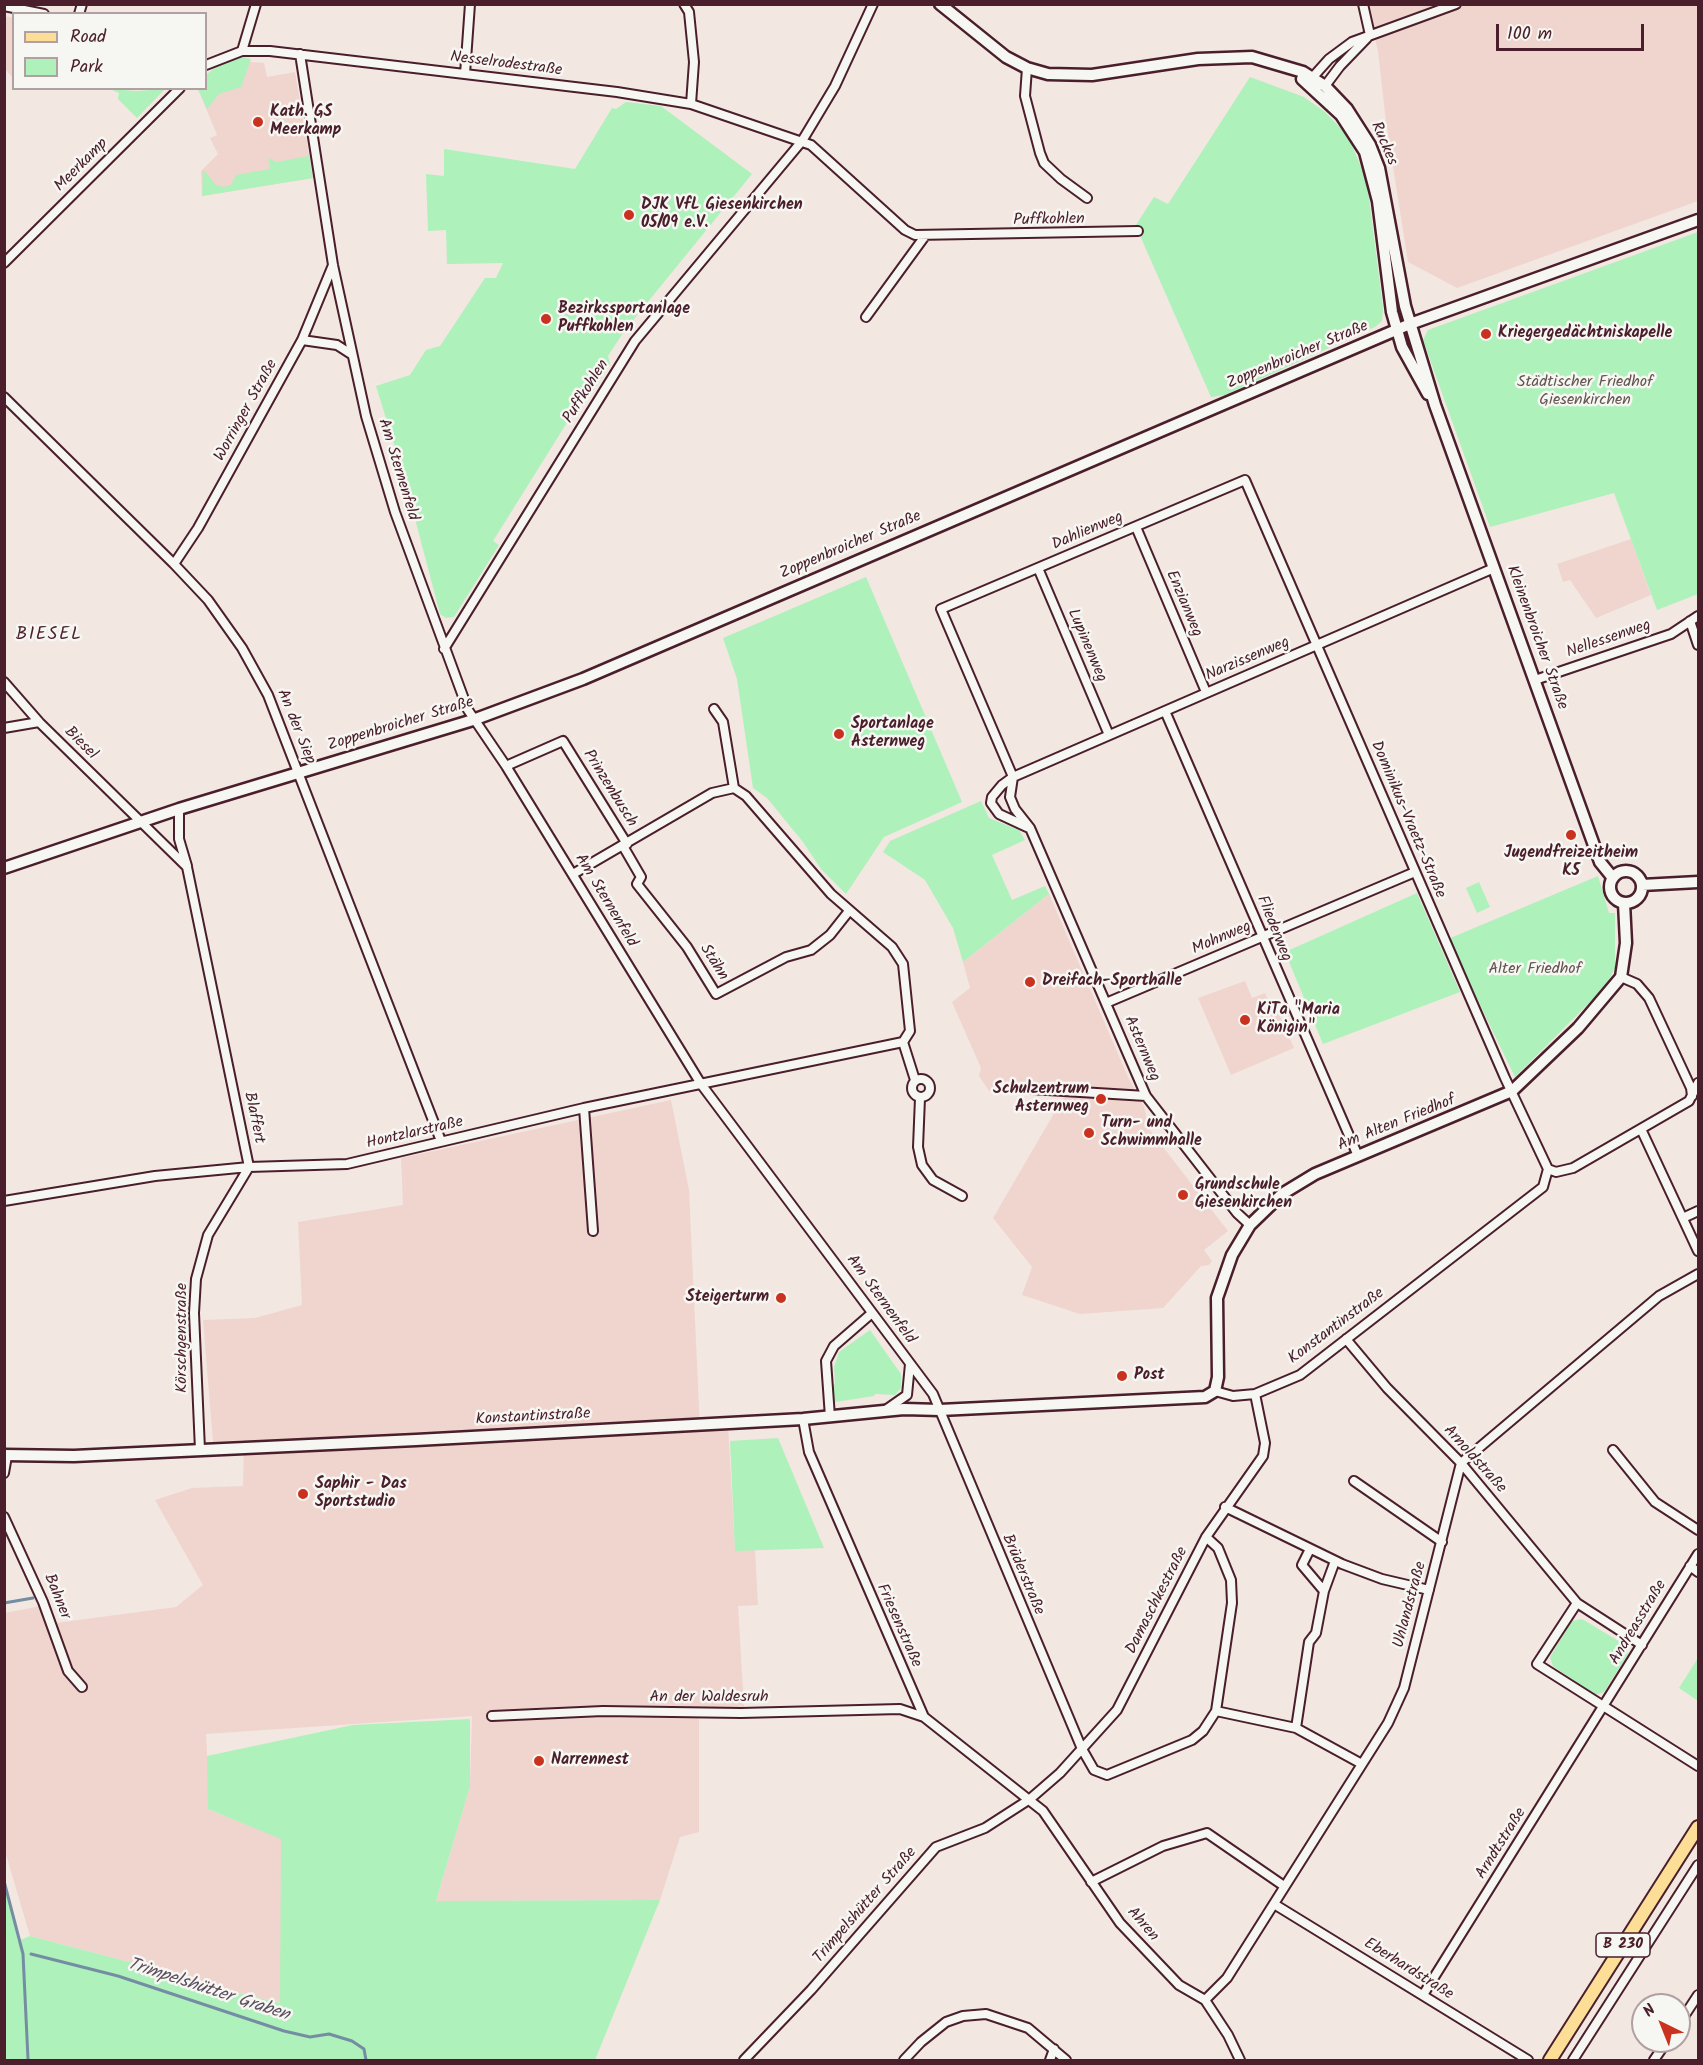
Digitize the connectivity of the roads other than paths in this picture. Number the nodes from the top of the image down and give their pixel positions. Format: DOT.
graph roads {
  1 [pos="256,4"];
  2 [pos="470,4"];
  3 [pos="684,4"];
  4 [pos="873,4"];
  5 [pos="940,4"];
  6 [pos="1363,4"];
  7 [pos="1456,4"];
  8 [pos="4,6"];
  9 [pos="37,12"];
  10 [pos="1370,35"];
  11 [pos="242,51"];
  12 [pos="300,54"];
  13 [pos="1230,57"];
  14 [pos="207,63"];
  15 [pos="1027,68"];
  16 [pos="465,74"];
  17 [pos="1312,78"];
  18 [pos="1321,88"];
  19 [pos="178,90"];
  20 [pos="691,104"];
  21 [pos="802,141"];
  22 [pos="1087,198"];
  23 [pos="1698,220"];
  24 [pos="1138,231"];
  25 [pos="925,236"];
  26 [pos="4,263"];
  27 [pos="333,265"];
  28 [pos="866,317"];
  29 [pos="1410,324"];
  30 [pos="1396,330"];
  31 [pos="302,340"];
  32 [pos="351,354"];
  33 [pos="4,397"];
  34 [pos="1435,405"];
  35 [pos="1245,480"];
  36 [pos="1136,526"];
  37 [pos="174,564"];
  38 [pos="1038,568"];
  39 [pos="1494,568"];
  40 [pos="941,609"];
  41 [pos="1698,616"];
  42 [pos="1689,621"];
  43 [pos="1698,645"];
  44 [pos="1317,646"];
  45 [pos="444,649"];
  46 [pos="1535,680"];
  47 [pos="4,682"];
  48 [pos="1206,692"];
  49 [pos="714,709"];
  50 [pos="1165,711"];
  51 [pos="472,720"];
  52 [pos="39,722"];
  53 [pos="4,728"];
  54 [pos="1109,735"];
  55 [pos="506,766"];
  56 [pos="299,772"];
  57 [pos="1013,777"];
  58 [pos="734,788"];
  59 [pos="179,809"];
  60 [pos="140,822"];
  61 [pos="1030,828"];
  62 [pos="625,845"];
  63 [pos="187,867"];
  64 [pos="4,868"];
  65 [pos="1415,872"];
  66 [pos="573,874"];
  67 [pos="1613,878"];
  68 [pos="1698,882"];
  69 [pos="1642,885"];
  70 [pos="1624,903"];
  71 [pos="849,911"];
  72 [pos="1263,936"];
  73 [pos="1621,977"];
  74 [pos="1106,1003"];
  75 [pos="903,1042"];
  76 [pos="915,1080"];
  77 [pos="1698,1083"];
  78 [pos="701,1084"];
  79 [pos="1031,1089"];
  80 [pos="1512,1092"];
  81 [pos="1146,1096"];
  82 [pos="1692,1097"];
  83 [pos="920,1098"];
  84 [pos="584,1108"];
  85 [pos="1641,1129"];
  86 [pos="441,1142"];
  87 [pos="1358,1156"];
  88 [pos="249,1167"];
  89 [pos="1548,1169"];
  90 [pos="962,1196"];
  91 [pos="4,1201"];
  92 [pos="1698,1211"];
  93 [pos="1685,1217"];
  94 [pos="1250,1225"];
  95 [pos="593,1232"];
  96 [pos="1698,1251"];
  97 [pos="1698,1274"];
  98 [pos="872,1313"];
  99 [pos="1346,1339"];
  100 [pos="910,1364"];
  101 [pos="1215,1391"];
  102 [pos="1255,1394"];
  103 [pos="940,1410"];
  104 [pos="884,1411"];
  105 [pos="830,1417"];
  106 [pos="803,1419"];
  107 [pos="200,1450"];
  108 [pos="1613,1450"];
  109 [pos="6,1456"];
  110 [pos="1461,1463"];
  111 [pos="4,1473"];
  112 [pos="1354,1481"];
  113 [pos="1225,1507"];
  114 [pos="4,1517"];
  115 [pos="1698,1530"];
  116 [pos="1206,1537"];
  117 [pos="1442,1542"];
  118 [pos="1310,1549"];
  119 [pos="1698,1554"];
  120 [pos="1335,1561"];
  121 [pos="1690,1566"];
  122 [pos="1698,1572"];
  123 [pos="1429,1590"];
  124 [pos="1324,1591"];
  125 [pos="1577,1603"];
  126 [pos="1642,1645"];
  127 [pos="82,1687"];
  128 [pos="1604,1707"];
  129 [pos="1216,1711"];
  130 [pos="492,1716"];
  131 [pos="924,1717"];
  132 [pos="1296,1728"];
  133 [pos="1082,1749"];
  134 [pos="1360,1763"];
  135 [pos="1698,1766"];
  136 [pos="1030,1799"];
  137 [pos="1698,1827"];
  138 [pos="1698,1865"];
  139 [pos="1090,1882"];
  140 [pos="1284,1886"];
  141 [pos="1274,1905"];
  142 [pos="1423,1995"];
  143 [pos="1205,2000"];
  144 [pos="1054,2049"];
  145 [pos="744,2061"];
  146 [pos="904,2061"];
  147 [pos="1050,2061"];
  148 [pos="1066,2061"];
  149 [pos="1240,2061"];
  150 [pos="1528,2061"];
  151 [pos="1550,2061"];
  152 [pos="1573,2061"];
  1 -- 11 [label="street"];
  2 -- 16 [label="street"];
  3 -- 20 [label="street"];
  4 -- 21 [label="street, Puffkohlen"];
  5 -- 15 [label="main road, Ruckes"];
  6 -- 10 [label="street"];
  7 -- 10 [label="street"];
  8 -- 9 [label="street"];
  10 -- 17 [label="street"];
  10 -- 18 [label="street"];
  11 -- 12 [label="street, Nesselrodestraße"];
  11 -- 14 [label="street, Nesselrodestraße"];
  12 -- 16 [label="street, Nesselrodestraße"];
  12 -- 27 [label="street, Am Sternenfeld"];
  13 -- 15 [label="main road, Ruckes"];
  13 -- 17 [label="main road, Ruckes"];
  13 -- 18 [label="main road, Ruckes"];
  15 -- 22 [label="street"];
  16 -- 20 [label="street, Nesselrodestraße"];
  17 -- 18 [label="main road"];
  18 -- 29 [label="main road, Ruckes"];
  18 -- 30 [label="main road, Ruckes"];
  19 -- 26 [label="street, Meerkamp"];
  20 -- 21 [label="street, Nesselrodestraße"];
  21 -- 25 [label="street, Puffkohlen"];
  21 -- 45 [label="street, Puffkohlen"];
  23 -- 29 [label="main road, Zoppenbroicher Straße"];
  24 -- 25 [label="street, Puffkohlen"];
  25 -- 28 [label="street"];
  27 -- 31 [label="street, Worringer Straße"];
  27 -- 32 [label="street, Am Sternenfeld"];
  29 -- 30 [label="main road, Zoppenbroicher Straße"];
  29 -- 34 [label="main road, Kleinenbroicher Straße"];
  30 -- 34 [label="main road, Kleinenbroicher Straße"];
  30 -- 51 [label="main road, Zoppenbroicher Straße"];
  31 -- 32 [label="street"];
  31 -- 37 [label="street, Worringer Straße"];
  32 -- 45 [label="street, Am Sternenfeld"];
  33 -- 37 [label="street, An der Siep"];
  34 -- 39 [label="main road, Kleinenbroicher Straße"];
  35 -- 36 [label="street, Dahlienweg"];
  35 -- 44 [label="street, Dominikus-Vraetz-Straße"];
  36 -- 38 [label="street, Dahlienweg"];
  36 -- 48 [label="street, Enzianweg"];
  37 -- 56 [label="street, An der Siep"];
  38 -- 40 [label="street, Dahlienweg"];
  38 -- 54 [label="street, Lupinenweg"];
  39 -- 44 [label="street, Narzissenweg"];
  39 -- 46 [label="main road, Kleinenbroicher Straße"];
  40 -- 57 [label="street, Asternweg"];
  41 -- 42 [label="street, Nellessenweg"];
  42 -- 43 [label="street"];
  42 -- 46 [label="street, Nellessenweg"];
  44 -- 48 [label="street, Narzissenweg"];
  44 -- 65 [label="street, Dominikus-Vraetz-Straße"];
  45 -- 51 [label="street, Am Sternenfeld"];
  46 -- 67 [label="main road, Kleinenbroicher Straße"];
  47 -- 52 [label="street, Biesel"];
  48 -- 50 [label="street, Narzissenweg"];
  49 -- 58 [label="street"];
  50 -- 54 [label="street, Narzissenweg"];
  50 -- 72 [label="street, Fliederweg"];
  51 -- 55 [label="street, Am Sternenfeld"];
  51 -- 56 [label="main road, Zoppenbroicher Straße"];
  52 -- 53 [label="street"];
  52 -- 60 [label="street, Biesel"];
  54 -- 57 [label="street, Narzissenweg"];
  55 -- 62 [label="street, Prinzenbusch"];
  55 -- 66 [label="street, Am Sternenfeld"];
  56 -- 59 [label="main road, Zoppenbroicher Straße"];
  56 -- 86 [label="street, An der Siep"];
  57 -- 61 [label="street, Asternweg"];
  57 -- 61 [label="street"];
  58 -- 62 [label="street"];
  58 -- 71 [label="street"];
  59 -- 60 [label="main road, Zoppenbroicher Straße"];
  59 -- 63 [label="street, Blaffert"];
  60 -- 63 [label="street"];
  60 -- 64 [label="main road, Zoppenbroicher Straße"];
  61 -- 74 [label="street, Asternweg"];
  62 -- 66 [label="street"];
  62 -- 71 [label="street, Stähn"];
  63 -- 88 [label="street, Blaffert"];
  65 -- 72 [label="street, Mohnweg"];
  65 -- 80 [label="street, Dominikus-Vraetz-Straße"];
  66 -- 78 [label="street, Am Sternenfeld"];
  67 -- 69 [label="main road"];
  67 -- 70 [label="main road"];
  68 -- 69 [label="main road"];
  69 -- 70 [label="main road"];
  70 -- 73 [label="main road"];
  71 -- 75 [label="street"];
  72 -- 74 [label="street, Mohnweg"];
  72 -- 87 [label="street, Fliederweg"];
  73 -- 80 [label="main road, Am Alten Friedhof"];
  73 -- 82 [label="street"];
  74 -- 81 [label="street, Asternweg"];
  75 -- 76 [label="street"];
  75 -- 78 [label="street"];
  76 -- 83 [label="street"];
  76 -- 83 [label="street"];
  77 -- 82 [label="street"];
  78 -- 84 [label="street, Hontzlarstraße"];
  78 -- 98 [label="street, Am Sternenfeld"];
  79 -- 81 [label="street"];
  80 -- 87 [label="main road, Am Alten Friedhof"];
  80 -- 89 [label="street, Dominikus-Vraetz-Straße"];
  81 -- 94 [label="street, Asternweg"];
  82 -- 85 [label="street"];
  83 -- 90 [label="street"];
  84 -- 86 [label="street, Hontzlarstraße"];
  84 -- 95 [label="street"];
  85 -- 89 [label="street"];
  85 -- 93 [label="street"];
  86 -- 88 [label="street, Hontzlarstraße"];
  87 -- 94 [label="main road, Am Alten Friedhof"];
  88 -- 91 [label="street, Blaffert"];
  88 -- 107 [label="street, Körschgenstraße"];
  89 -- 99 [label="street, Konstantinstraße"];
  92 -- 93 [label="street"];
  93 -- 96 [label="street"];
  94 -- 101 [label="main road, Am Alten Friedhof"];
  97 -- 110 [label="street"];
  98 -- 100 [label="street, Am Sternenfeld"];
  98 -- 105 [label="street"];
  99 -- 102 [label="street, Konstantinstraße"];
  99 -- 110 [label="street, Arnoldstraße"];
  100 -- 103 [label="street, Am Sternenfeld"];
  100 -- 104 [label="street"];
  101 -- 102 [label="street, Konstantinstraße"];
  101 -- 103 [label="main road, Konstantinstraße"];
  102 -- 113 [label="street, Damaschkestraße"];
  103 -- 104 [label="main road, Konstantinstraße"];
  103 -- 133 [label="street, Brüderstraße"];
  104 -- 105 [label="main road, Konstantinstraße"];
  105 -- 106 [label="main road, Konstantinstraße"];
  106 -- 107 [label="main road, Konstantinstraße"];
  106 -- 131 [label="street, Friesenstraße"];
  107 -- 109 [label="main road, Konstantinstraße"];
  108 -- 115 [label="street"];
  109 -- 111 [label="street"];
  110 -- 117 [label="street, Uhlandstraße"];
  110 -- 125 [label="street, Arnoldstraße"];
  112 -- 117 [label="street"];
  113 -- 116 [label="street, Damaschkestraße"];
  113 -- 118 [label="street"];
  114 -- 127 [label="street, Bahner"];
  116 -- 129 [label="street"];
  116 -- 133 [label="street, Damaschkestraße"];
  117 -- 123 [label="street, Uhlandstraße"];
  118 -- 120 [label="street"];
  118 -- 124 [label="street"];
  119 -- 121 [label="street, Andreasstraße"];
  120 -- 123 [label="street"];
  120 -- 124 [label="street"];
  121 -- 122 [label="street"];
  121 -- 126 [label="street, Andreasstraße"];
  123 -- 134 [label="street, Uhlandstraße"];
  124 -- 132 [label="street"];
  125 -- 126 [label="street, Arnoldstraße"];
  125 -- 128 [label="street"];
  126 -- 128 [label="street, Andreasstraße"];
  128 -- 135 [label="street"];
  128 -- 142 [label="street, Arndtstraße"];
  129 -- 132 [label="street"];
  129 -- 133 [label="street, Brüderstraße"];
  130 -- 131 [label="street, An der Waldesruh"];
  131 -- 136 [label="street, Friesenstraße"];
  132 -- 134 [label="street"];
  133 -- 136 [label="street, Damaschkestraße"];
  134 -- 140 [label="street, Uhlandstraße"];
  136 -- 139 [label="street, Ahren"];
  136 -- 145 [label="street, Trimpelshütter Straße"];
  137 -- 151 [label="main road, B 230"];
  138 -- 152 [label="street"];
  139 -- 140 [label="street"];
  139 -- 143 [label="street, Ahren"];
  140 -- 141 [label="street, Uhlandstraße"];
  141 -- 142 [label="street, Eberhardstraße"];
  141 -- 143 [label="street, Uhlandstraße"];
  142 -- 150 [label="street, Eberhardstraße"];
  143 -- 149 [label="street, Ahren"];
  144 -- 146 [label="street"];
  144 -- 147 [label="street"];
  144 -- 148 [label="street"];
}
